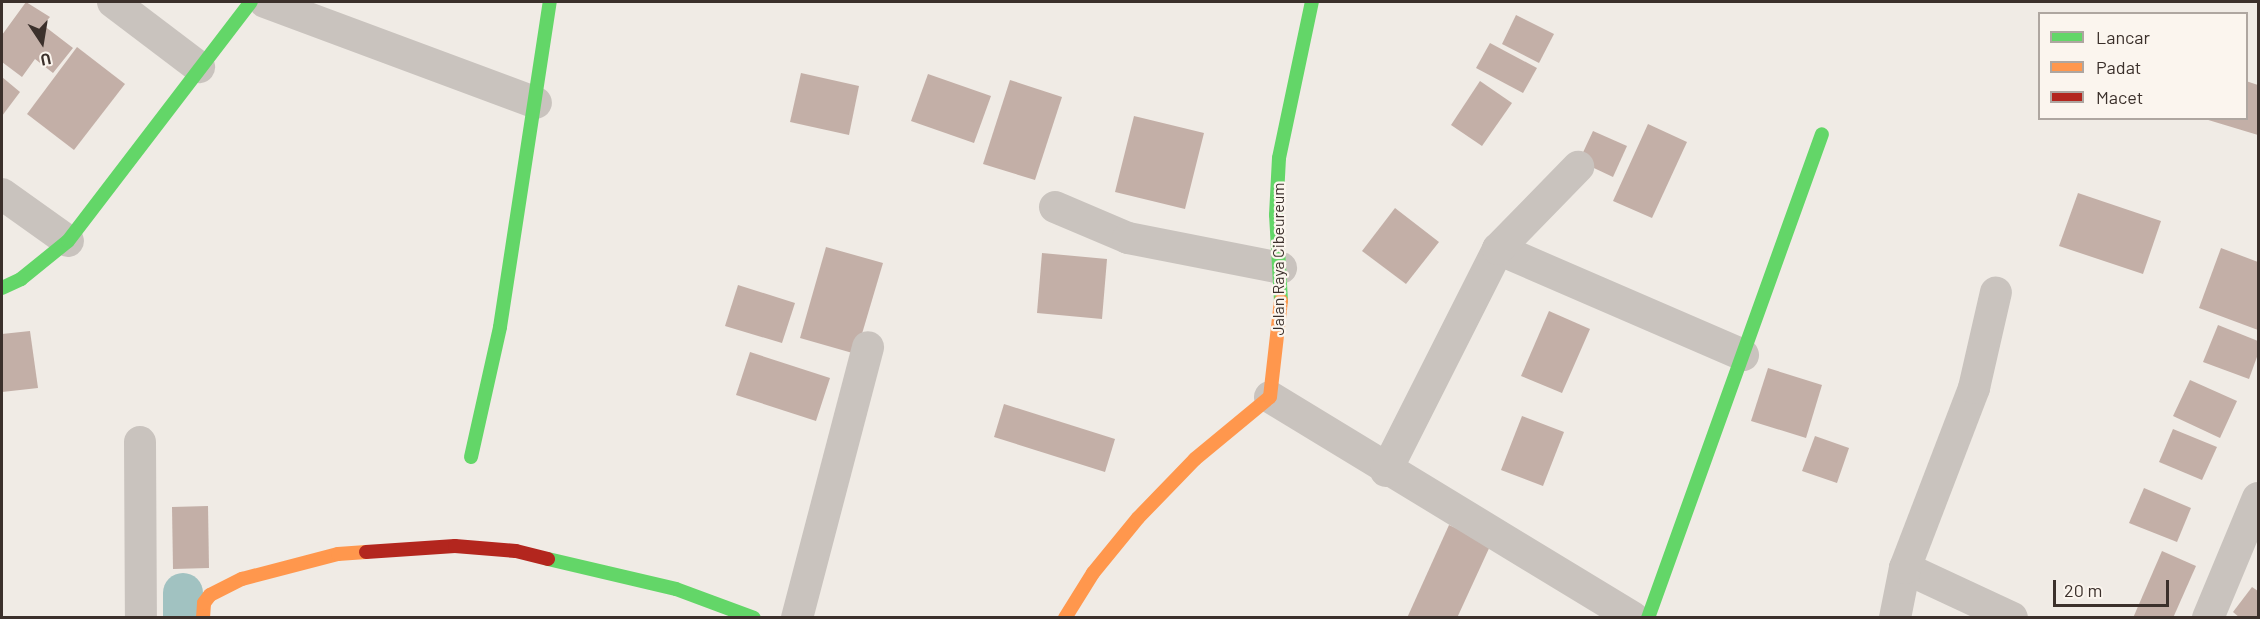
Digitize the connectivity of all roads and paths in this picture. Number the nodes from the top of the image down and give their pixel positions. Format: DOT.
graph roads {
  1 [pos="113,2"];
  2 [pos="251,2"];
  3 [pos="265,2"];
  4 [pos="550,2"];
  5 [pos="1312,2"];
  6 [pos="199,66"];
  7 [pos="536,103"];
  8 [pos="1822,134"];
  9 [pos="1578,166"];
  10 [pos="2,194"];
  11 [pos="1055,207"];
  12 [pos="68,241"];
  13 [pos="1498,249"];
  14 [pos="1281,268"];
  15 [pos="2,288"];
  16 [pos="1996,292"];
  17 [pos="868,347"];
  18 [pos="1743,355"];
  19 [pos="1270,397"];
  20 [pos="140,442"];
  21 [pos="471,457"];
  22 [pos="1386,471"];
  23 [pos="2259,498"];
  24 [pos="1905,568"];
  25 [pos="141,618"];
  26 [pos="203,618"];
  27 [pos="754,618"];
  28 [pos="797,618"];
  29 [pos="1065,618"];
  30 [pos="1633,618"];
  31 [pos="1648,618"];
  32 [pos="1895,618"];
  33 [pos="2012,618"];
  34 [pos="2208,618"];
  1 -- 6 [label="street"];
  2 -- 6 [label="street"];
  3 -- 7 [label="street"];
  4 -- 7 [label="street"];
  5 -- 14 [label="street, Jalan Raya Cibeureum"];
  6 -- 12 [label="street"];
  7 -- 21 [label="street"];
  8 -- 18 [label="street"];
  9 -- 13 [label="street"];
  10 -- 12 [label="street"];
  11 -- 14 [label="street"];
  12 -- 15 [label="street"];
  13 -- 18 [label="street"];
  13 -- 22 [label="street"];
  14 -- 19 [label="street, Jalan Raya Cibeureum"];
  16 -- 24 [label="street"];
  17 -- 28 [label="street"];
  18 -- 31 [label="street"];
  19 -- 22 [label="street"];
  19 -- 29 [label="street"];
  20 -- 25 [label="street"];
  22 -- 30 [label="street"];
  23 -- 34 [label="street"];
  24 -- 32 [label="street"];
  24 -- 33 [label="street"];
  26 -- 27 [label="street"];
}
